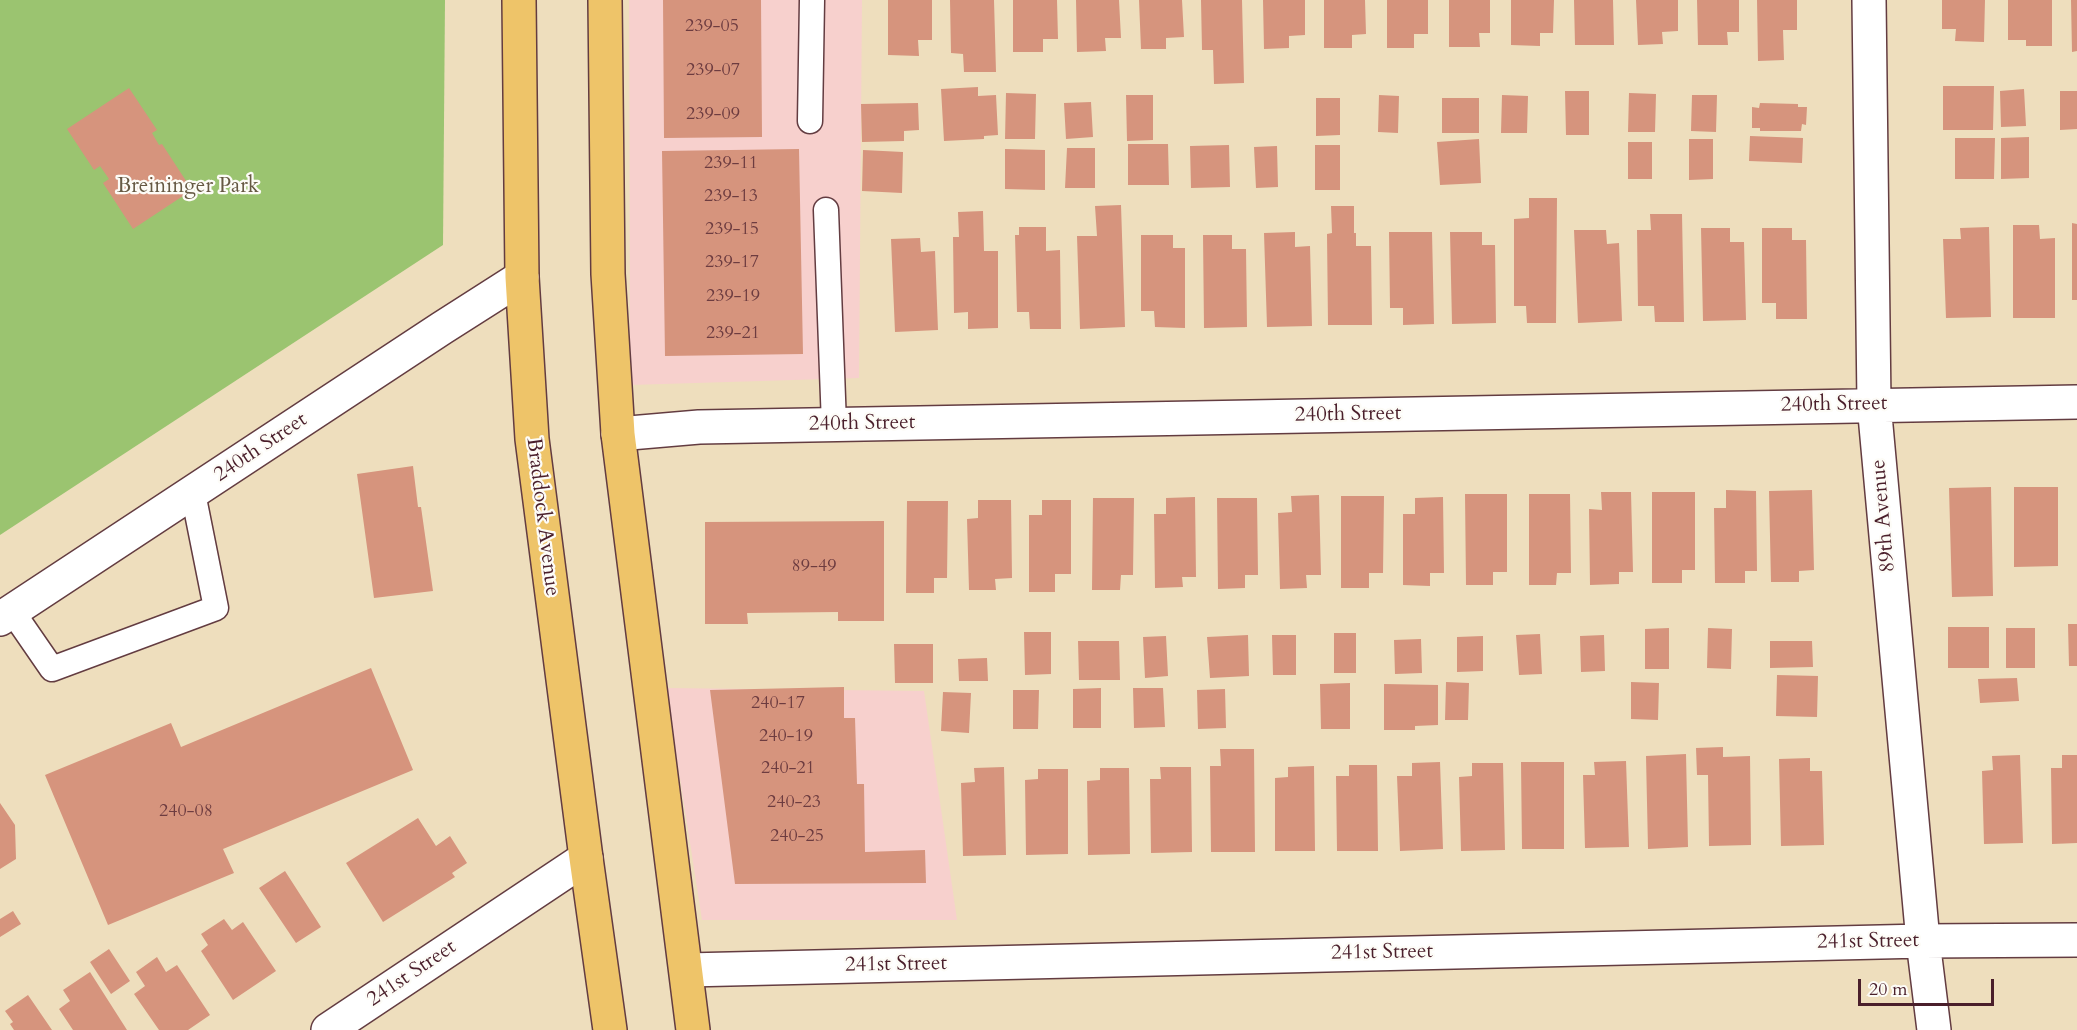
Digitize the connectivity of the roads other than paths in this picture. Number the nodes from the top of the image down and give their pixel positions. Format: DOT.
graph roads {
  1 [pos="519,0"];
  2 [pos="606,0"];
  3 [pos="812,0"];
  4 [pos="1869,0"];
  5 [pos="810,121"];
  6 [pos="826,210"];
  7 [pos="522,277"];
  8 [pos="2077,402"];
  9 [pos="1874,404"];
  10 [pos="834,425"];
  11 [pos="618,434"];
  12 [pos="194,493"];
  13 [pos="6,615"];
  14 [pos="586,858"];
  15 [pos="2077,939"];
  16 [pos="1923,941"];
  17 [pos="687,970"];
  18 [pos="328,1030"];
  19 [pos="610,1030"];
  20 [pos="693,1030"];
  21 [pos="1934,1030"];
  1 -- 7 [label="main road, Braddock Avenue"];
  2 -- 11 [label="main road"];
  3 -- 5 [label="lane"];
  4 -- 9 [label="street, 89th Avenue"];
  6 -- 10 [label="lane"];
  7 -- 12 [label="street, 240th Street"];
  7 -- 14 [label="main road, Braddock Avenue"];
  8 -- 9 [label="street, 240th Street"];
  9 -- 10 [label="street, 240th Street"];
  9 -- 16 [label="street, 89th Avenue"];
  10 -- 11 [label="street, 240th Street"];
  11 -- 17 [label="main road"];
  12 -- 13 [label="street, 240th Street"];
  12 -- 13 [label="lane"];
  14 -- 18 [label="street, 241st Street"];
  14 -- 19 [label="main road, Braddock Avenue"];
  15 -- 16 [label="street, 241st Street"];
  16 -- 17 [label="street, 241st Street"];
  16 -- 21 [label="street, 89th Avenue"];
  17 -- 20 [label="main road"];
}
